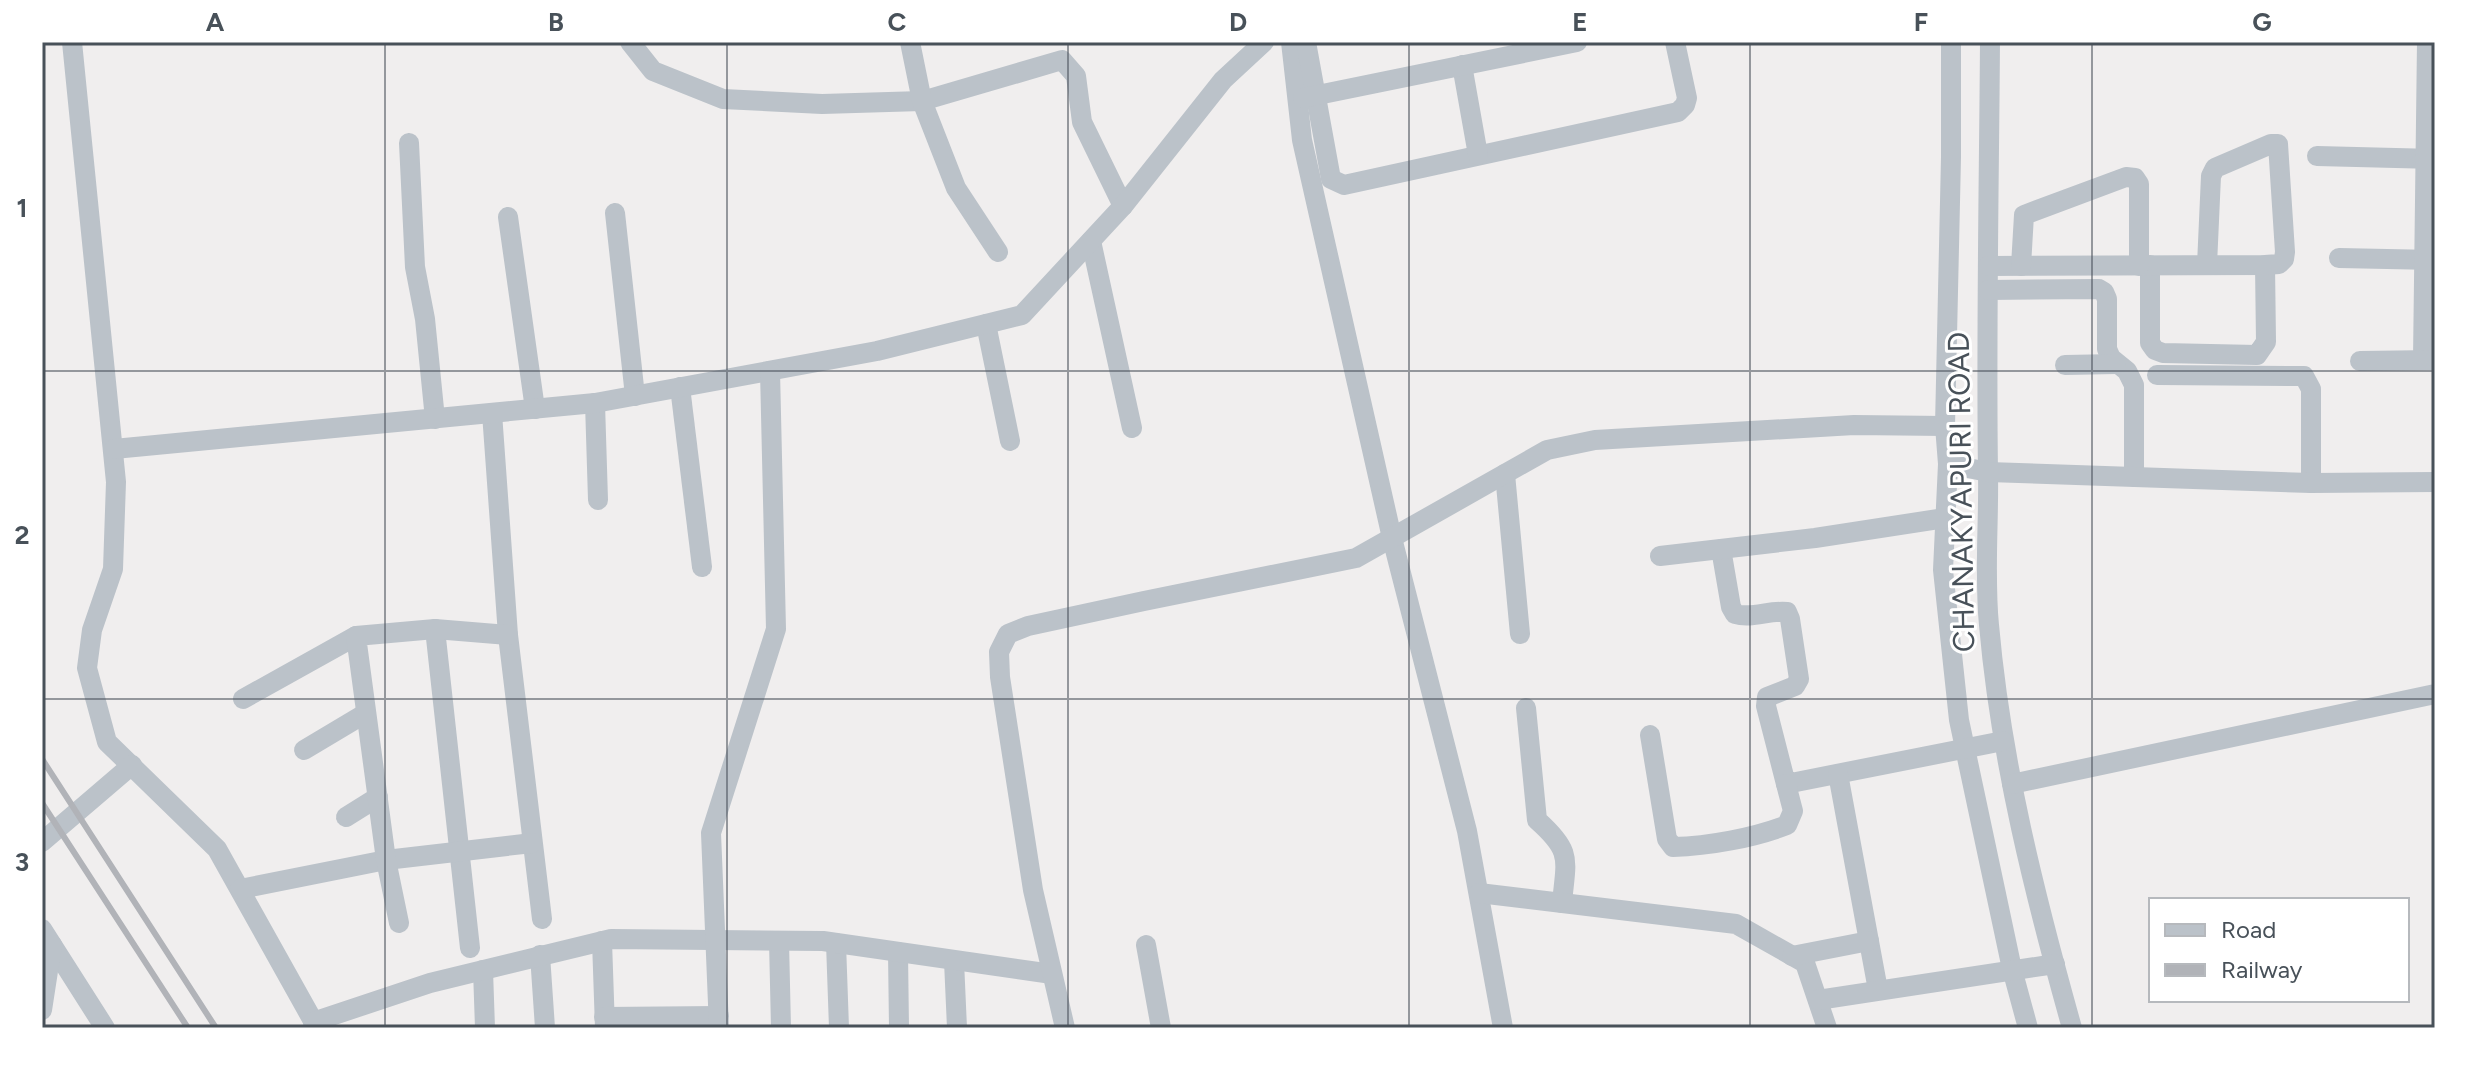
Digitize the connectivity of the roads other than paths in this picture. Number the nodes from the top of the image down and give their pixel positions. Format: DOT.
graph roads {
  1 [pos="72,42"];
  2 [pos="630,42"];
  3 [pos="910,42"];
  4 [pos="1264,42"];
  5 [pos="1291,42"];
  6 [pos="1306,42"];
  7 [pos="1577,42"];
  8 [pos="1675,42"];
  9 [pos="1951,42"];
  10 [pos="1990,42"];
  11 [pos="2427,42"];
  12 [pos="1486,51"];
  13 [pos="1462,65"];
  14 [pos="1307,97"];
  15 [pos="922,101"];
  16 [pos="409,143"];
  17 [pos="1478,155"];
  18 [pos="2317,156"];
  19 [pos="2430,159"];
  20 [pos="1123,206"];
  21 [pos="615,213"];
  22 [pos="508,217"];
  23 [pos="1091,241"];
  24 [pos="998,252"];
  25 [pos="2339,258"];
  26 [pos="2430,260"];
  27 [pos="2207,265"];
  28 [pos="2265,265"];
  29 [pos="1988,266"];
  30 [pos="2021,266"];
  31 [pos="2144,266"];
  32 [pos="1988,290"];
  33 [pos="986,324"];
  34 [pos="2429,360"];
  35 [pos="2360,361"];
  36 [pos="2116,364"];
  37 [pos="2065,365"];
  38 [pos="770,371"];
  39 [pos="2157,375"];
  40 [pos="680,387"];
  41 [pos="635,396"];
  42 [pos="595,403"];
  43 [pos="535,409"];
  44 [pos="492,413"];
  45 [pos="435,419"];
  46 [pos="1945,426"];
  47 [pos="1132,428"];
  48 [pos="1010,441"];
  49 [pos="114,449"];
  50 [pos="1948,464"];
  51 [pos="1988,472"];
  52 [pos="1505,474"];
  53 [pos="2134,477"];
  54 [pos="2311,483"];
  55 [pos="2434,487"];
  56 [pos="598,500"];
  57 [pos="1945,518"];
  58 [pos="1392,538"];
  59 [pos="1721,549"];
  60 [pos="1660,556"];
  61 [pos="702,567"];
  62 [pos="435,629"];
  63 [pos="1520,634"];
  64 [pos="508,635"];
  65 [pos="356,636"];
  66 [pos="2435,694"];
  67 [pos="243,699"];
  68 [pos="1526,708"];
  69 [pos="366,713"];
  70 [pos="1650,735"];
  71 [pos="2003,741"];
  72 [pos="1965,749"];
  73 [pos="304,750"];
  74 [pos="132,765"];
  75 [pos="1838,774"];
  76 [pos="1786,784"];
  77 [pos="2012,784"];
  78 [pos="378,797"];
  79 [pos="346,817"];
  80 [pos="42,842"];
  81 [pos="532,843"];
  82 [pos="460,852"];
  83 [pos="386,860"];
  84 [pos="240,889"];
  85 [pos="1479,893"];
  86 [pos="1562,903"];
  87 [pos="542,919"];
  88 [pos="399,923"];
  89 [pos="47,937"];
  90 [pos="716,939"];
  91 [pos="602,941"];
  92 [pos="779,941"];
  93 [pos="1869,941"];
  94 [pos="836,943"];
  95 [pos="1146,945"];
  96 [pos="470,948"];
  97 [pos="898,952"];
  98 [pos="540,955"];
  99 [pos="1792,956"];
  100 [pos="954,961"];
  101 [pos="2055,964"];
  102 [pos="2012,969"];
  103 [pos="483,970"];
  104 [pos="1052,974"];
  105 [pos="1878,990"];
  106 [pos="1818,1000"];
  107 [pos="42,1010"];
  108 [pos="605,1022"];
  109 [pos="719,1022"];
  110 [pos="315,1025"];
  111 [pos="105,1028"];
  112 [pos="485,1028"];
  113 [pos="545,1028"];
  114 [pos="781,1028"];
  115 [pos="839,1028"];
  116 [pos="899,1028"];
  117 [pos="957,1028"];
  118 [pos="1065,1028"];
  119 [pos="1161,1028"];
  120 [pos="1503,1028"];
  121 [pos="1827,1028"];
  122 [pos="2028,1028"];
  123 [pos="2072,1028"];
  1 -- 49 [label="street"];
  2 -- 15 [label="street"];
  3 -- 15 [label="street"];
  4 -- 20 [label="street"];
  5 -- 14 [label="street"];
  6 -- 14 [label="street"];
  7 -- 12 [label="street"];
  8 -- 17 [label="street"];
  9 -- 46 [label="street"];
  10 -- 29 [label="street, CHANAKYAPURI ROAD"];
  11 -- 19 [label="street"];
  12 -- 13 [label="street"];
  13 -- 14 [label="street"];
  13 -- 17 [label="street"];
  14 -- 17 [label="street"];
  14 -- 58 [label="street"];
  15 -- 20 [label="street"];
  15 -- 24 [label="street"];
  16 -- 45 [label="street"];
  18 -- 19 [label="street"];
  19 -- 26 [label="street"];
  20 -- 23 [label="street"];
  21 -- 41 [label="street"];
  22 -- 43 [label="street"];
  23 -- 33 [label="street"];
  23 -- 47 [label="street"];
  25 -- 26 [label="street"];
  26 -- 34 [label="street"];
  27 -- 28 [label="street"];
  27 -- 28 [label="street"];
  27 -- 31 [label="street"];
  28 -- 31 [label="street"];
  29 -- 30 [label="street"];
  29 -- 32 [label="street, CHANAKYAPURI ROAD"];
  30 -- 31 [label="street"];
  30 -- 31 [label="street"];
  32 -- 36 [label="street"];
  32 -- 51 [label="street, CHANAKYAPURI ROAD"];
  33 -- 38 [label="street"];
  33 -- 48 [label="street"];
  34 -- 35 [label="street"];
  36 -- 37 [label="street"];
  36 -- 53 [label="street"];
  38 -- 40 [label="street"];
  38 -- 90 [label="street"];
  39 -- 54 [label="street"];
  40 -- 41 [label="street"];
  40 -- 61 [label="street"];
  41 -- 42 [label="street"];
  42 -- 43 [label="street"];
  42 -- 56 [label="street"];
  43 -- 44 [label="street"];
  44 -- 45 [label="street"];
  44 -- 64 [label="street"];
  45 -- 49 [label="street"];
  46 -- 50 [label="street"];
  46 -- 52 [label="street"];
  49 -- 74 [label="street"];
  50 -- 51 [label="street"];
  50 -- 57 [label="street"];
  51 -- 53 [label="street"];
  51 -- 71 [label="street, CHANAKYAPURI ROAD"];
  52 -- 58 [label="street"];
  52 -- 63 [label="street"];
  53 -- 54 [label="street"];
  54 -- 55 [label="street"];
  57 -- 59 [label="street"];
  57 -- 72 [label="street"];
  58 -- 85 [label="street"];
  58 -- 104 [label="street"];
  59 -- 60 [label="street"];
  59 -- 76 [label="street"];
  62 -- 64 [label="street"];
  62 -- 65 [label="street"];
  62 -- 82 [label="street"];
  64 -- 81 [label="street"];
  65 -- 67 [label="street"];
  65 -- 69 [label="street"];
  66 -- 77 [label="street"];
  68 -- 86 [label="street"];
  69 -- 73 [label="street"];
  69 -- 78 [label="street"];
  70 -- 76 [label="street"];
  71 -- 72 [label="street"];
  71 -- 77 [label="street, CHANAKYAPURI ROAD"];
  72 -- 75 [label="street"];
  72 -- 102 [label="street"];
  74 -- 80 [label="street"];
  74 -- 84 [label="street"];
  75 -- 76 [label="street"];
  75 -- 93 [label="street"];
  77 -- 101 [label="street, CHANAKYAPURI ROAD"];
  78 -- 79 [label="street"];
  78 -- 83 [label="street"];
  81 -- 82 [label="street"];
  81 -- 87 [label="street"];
  82 -- 83 [label="street"];
  82 -- 96 [label="street"];
  83 -- 84 [label="street"];
  83 -- 88 [label="street"];
  84 -- 110 [label="street"];
  85 -- 86 [label="street"];
  85 -- 120 [label="street"];
  86 -- 99 [label="street"];
  89 -- 107 [label="street"];
  89 -- 111 [label="street"];
  90 -- 91 [label="street"];
  90 -- 92 [label="street"];
  90 -- 109 [label="street"];
  91 -- 98 [label="street"];
  91 -- 108 [label="street"];
  92 -- 94 [label="street"];
  92 -- 114 [label="street"];
  93 -- 99 [label="street"];
  93 -- 105 [label="street"];
  94 -- 97 [label="street"];
  94 -- 115 [label="street"];
  95 -- 119 [label="street"];
  97 -- 100 [label="street"];
  97 -- 116 [label="street"];
  98 -- 103 [label="street"];
  98 -- 113 [label="street"];
  99 -- 106 [label="street"];
  100 -- 104 [label="street"];
  100 -- 117 [label="street"];
  101 -- 102 [label="street"];
  101 -- 123 [label="street, CHANAKYAPURI ROAD"];
  102 -- 105 [label="street"];
  102 -- 122 [label="street"];
  103 -- 110 [label="street"];
  103 -- 112 [label="street"];
  104 -- 118 [label="street"];
  105 -- 106 [label="street"];
  106 -- 121 [label="street"];
  108 -- 109 [label="street"];
}
